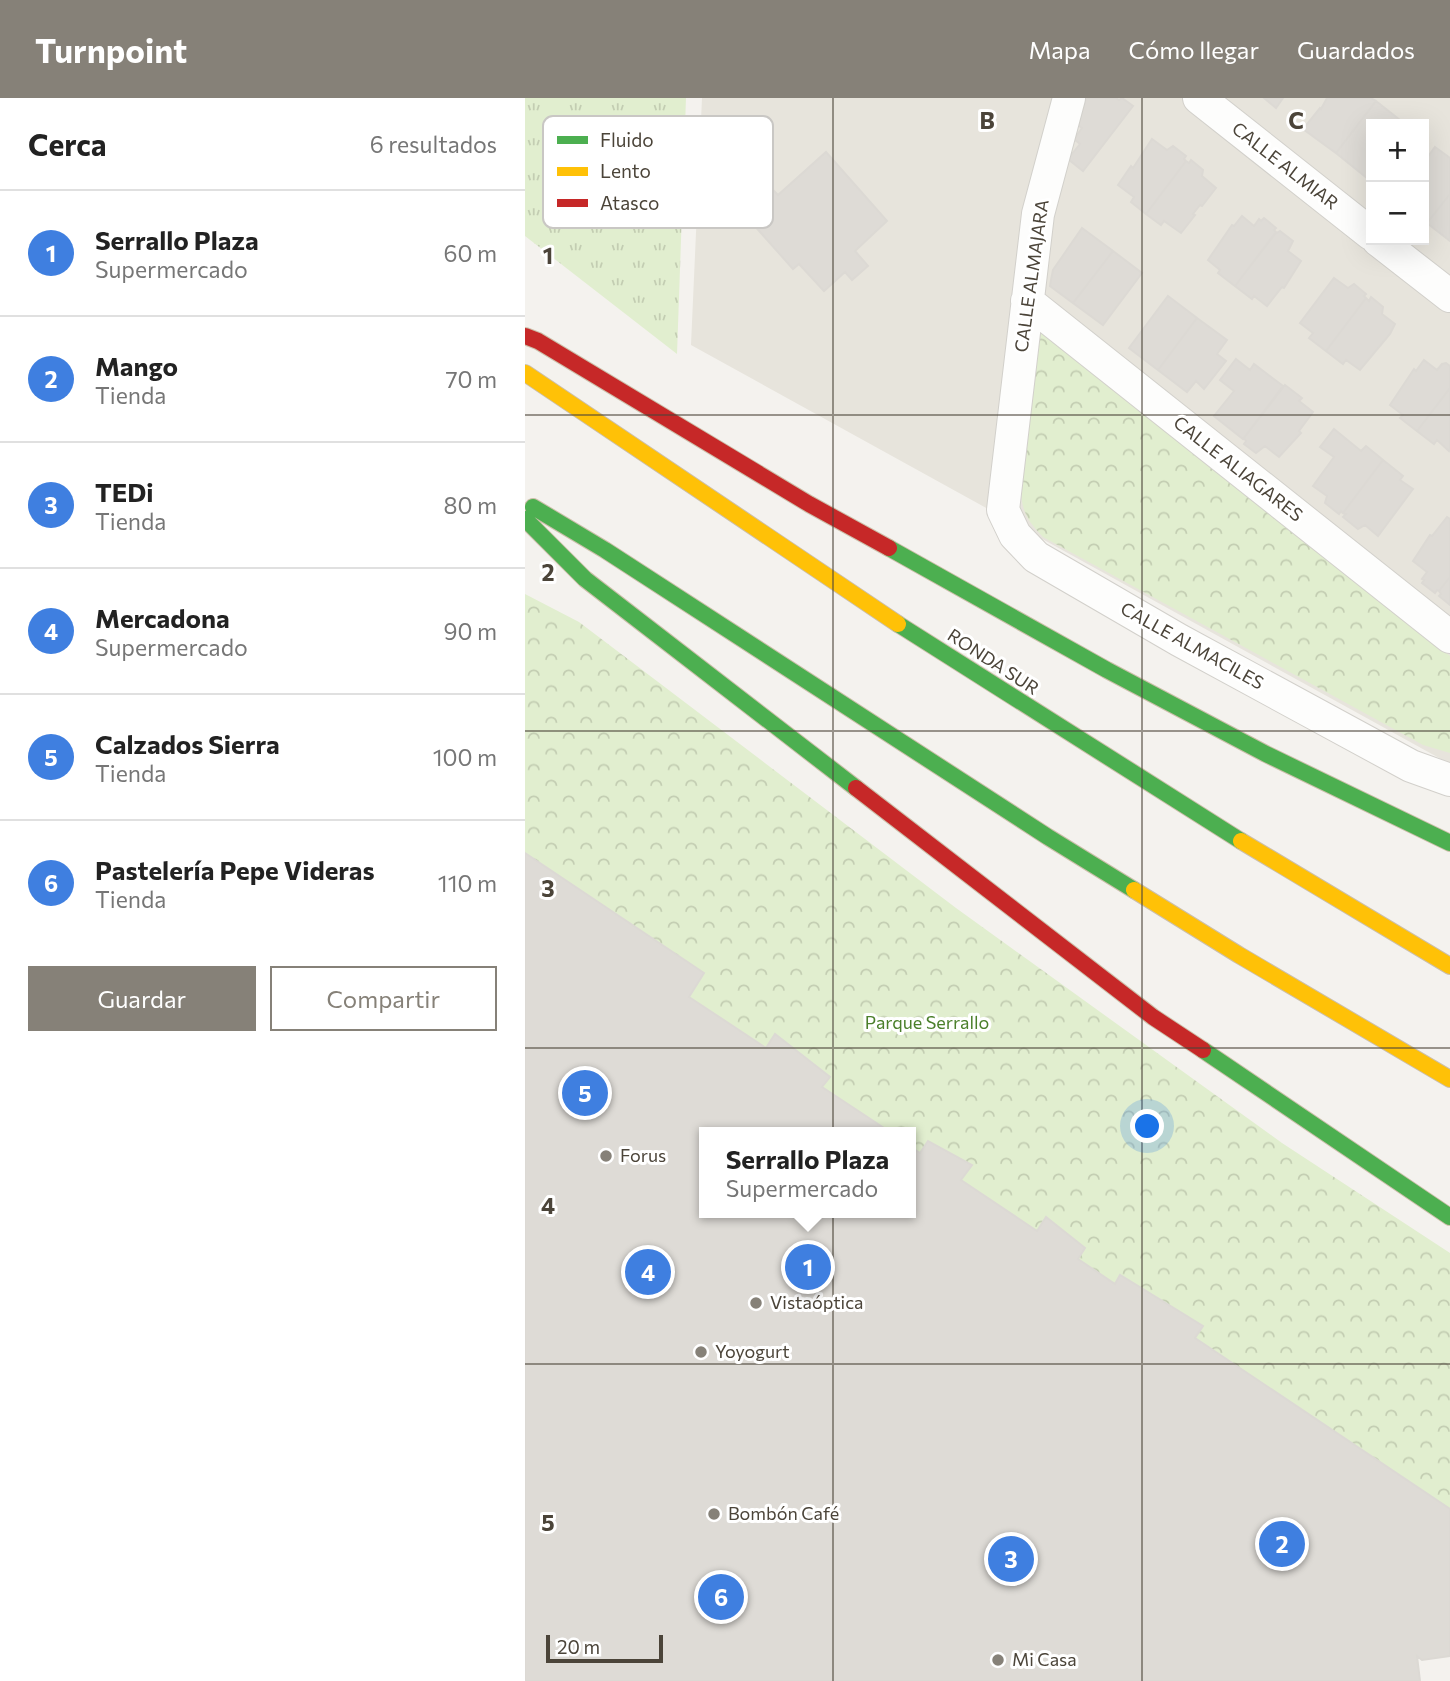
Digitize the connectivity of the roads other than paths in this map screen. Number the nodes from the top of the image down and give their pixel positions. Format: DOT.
graph roads {
  1 [pos="1069,98"];
  2 [pos="1199,98"];
  3 [pos="1366,230"];
  4 [pos="1384,245"];
  5 [pos="1450,296"];
  6 [pos="1027,301"];
  7 [pos="525,336"];
  8 [pos="525,373"];
  9 [pos="1008,457"];
  10 [pos="525,502"];
  11 [pos="525,519"];
  12 [pos="1450,637"];
  13 [pos="1450,780"];
  14 [pos="1450,843"];
  15 [pos="1450,966"];
  16 [pos="1450,1079"];
  17 [pos="1450,1217"];
  1 -- 6 [label="street, CALLE ALMAJARA"];
  2 -- 3 [label="street, CALLE ALMIAR"];
  4 -- 5 [label="street"];
  6 -- 9 [label="street, CALLE ALMAJARA"];
  6 -- 12 [label="street, CALLE ALIAGARES"];
  7 -- 14 [label="highway"];
  8 -- 15 [label="highway, RONDA SUR"];
  9 -- 13 [label="street, CALLE ALMACILES"];
  10 -- 16 [label="highway"];
  11 -- 17 [label="highway"];
}
